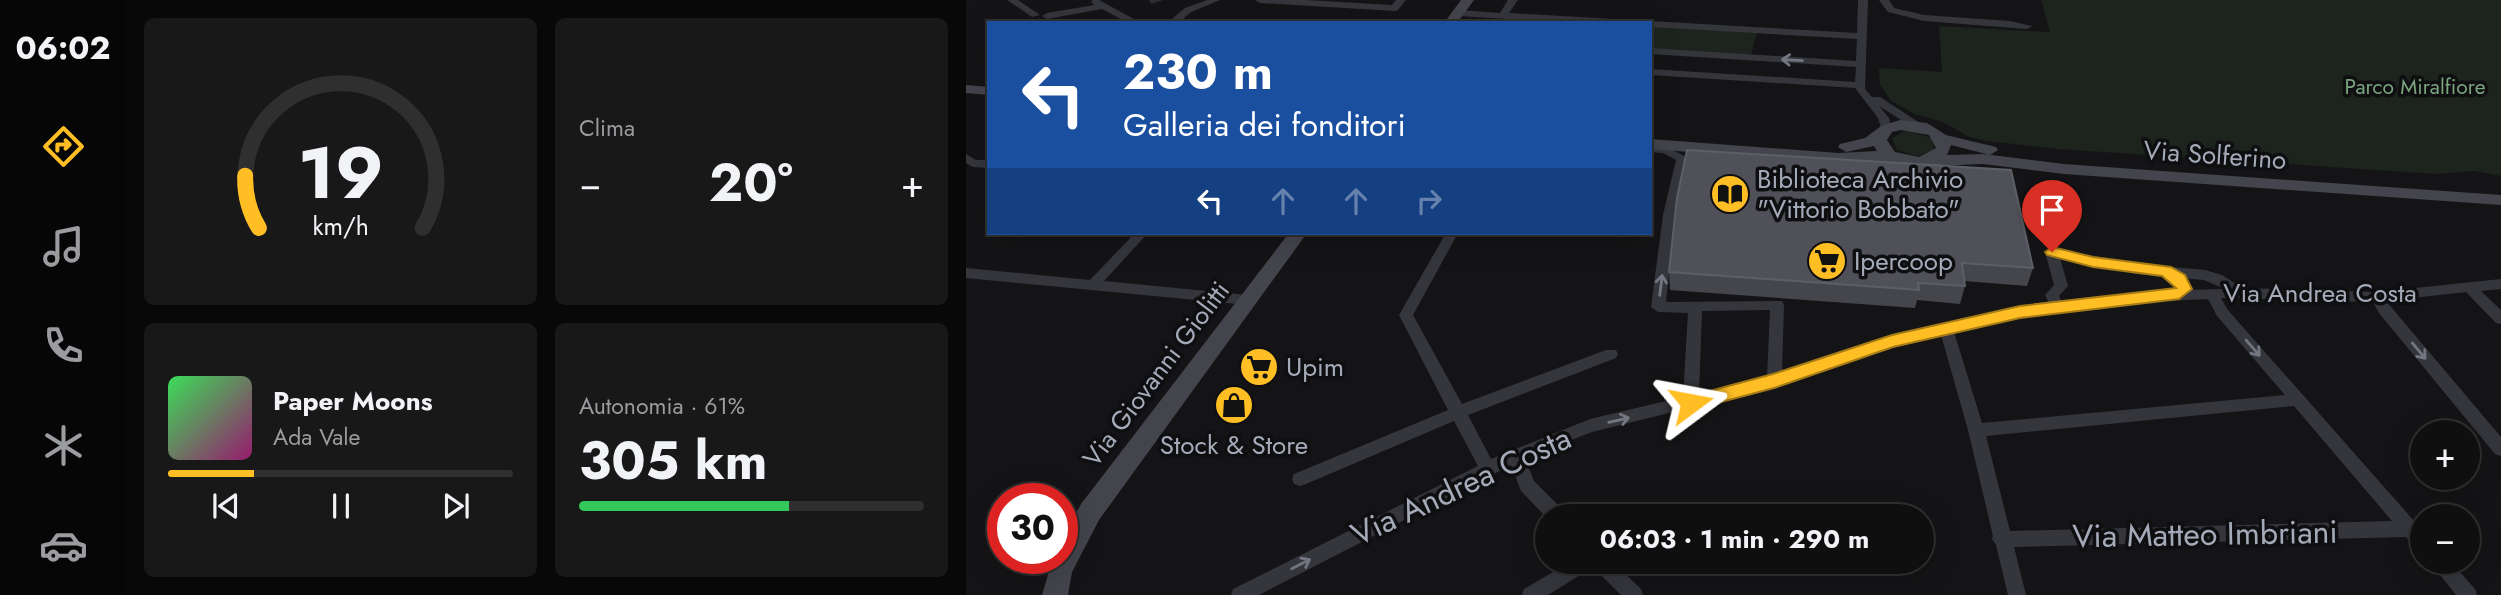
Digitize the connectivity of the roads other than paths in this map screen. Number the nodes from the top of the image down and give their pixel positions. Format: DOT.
graph roads {
  1 [pos="1012,0"];
  2 [pos="1092,0"];
  3 [pos="1216,0"];
  4 [pos="1260,0"];
  5 [pos="1468,0"];
  6 [pos="1513,0"];
  7 [pos="1863,0"];
  8 [pos="1884,0"];
  9 [pos="1193,4"];
  10 [pos="1398,4"];
  11 [pos="1103,6"];
  12 [pos="1035,15"];
  13 [pos="1047,16"];
  14 [pos="1503,16"];
  15 [pos="1454,20"];
  16 [pos="1132,21"];
  17 [pos="1174,21"];
  18 [pos="1594,21"];
  19 [pos="1652,24"];
  20 [pos="2027,26"];
  21 [pos="1861,36"];
  22 [pos="1652,51"];
  23 [pos="1860,64"];
  24 [pos="1652,72"];
  25 [pos="1861,84"];
  26 [pos="966,89"];
  27 [pos="987,90"];
  28 [pos="966,97"];
  29 [pos="987,99"];
  30 [pos="1916,125"];
  31 [pos="1883,132"];
  32 [pos="1652,135"];
  33 [pos="1941,138"];
  34 [pos="1652,146"];
  35 [pos="1652,146"];
  36 [pos="1788,154"];
  37 [pos="1900,159"];
  38 [pos="969,161"];
  39 [pos="1926,161"];
  40 [pos="1681,162"];
  41 [pos="987,164"];
  42 [pos="2501,189"];
  43 [pos="2501,200"];
  44 [pos="1140,235"];
  45 [pos="1297,235"];
  46 [pos="1451,235"];
  47 [pos="2165,271"];
  48 [pos="966,274"];
  49 [pos="1093,285"];
  50 [pos="2501,285"];
  51 [pos="2471,289"];
  52 [pos="2211,293"];
  53 [pos="2239,293"];
  54 [pos="2179,294"];
  55 [pos="2377,297"];
  56 [pos="1248,300"];
  57 [pos="1688,307"];
  58 [pos="2058,307"];
  59 [pos="2501,319"];
  60 [pos="1946,329"];
  61 [pos="1611,354"];
  62 [pos="1774,381"];
  63 [pos="2297,400"];
  64 [pos="1691,403"];
  65 [pos="1459,412"];
  66 [pos="1976,430"];
  67 [pos="2501,449"];
  68 [pos="1515,455"];
  69 [pos="1487,467"];
  70 [pos="1300,479"];
  71 [pos="1544,504"];
  72 [pos="2410,529"];
  73 [pos="2410,536"];
  74 [pos="2001,539"];
  75 [pos="1566,574"];
  76 [pos="1612,574"];
  77 [pos="2450,574"];
  78 [pos="1055,595"];
  79 [pos="1240,595"];
  80 [pos="1531,595"];
  81 [pos="1634,595"];
  82 [pos="2017,595"];
  83 [pos="2468,595"];
  1 -- 12 [label="street"];
  2 -- 11 [label="street"];
  3 -- 9 [label="street"];
  4 -- 10 [label="street"];
  5 -- 15 [label="main road"];
  6 -- 14 [label="street"];
  7 -- 21 [label="street"];
  8 -- 20 [label="street"];
  9 -- 17 [label="street"];
  11 -- 13 [label="street"];
  11 -- 16 [label="street"];
  14 -- 15 [label="street"];
  14 -- 18 [label="street"];
  19 -- 21 [label="street"];
  21 -- 23 [label="street"];
  23 -- 22 [label="street, one-way"];
  23 -- 25 [label="street"];
  24 -- 25 [label="street"];
  25 -- 30 [label="street"];
  25 -- 31 [label="street"];
  26 -- 27 [label="main road"];
  28 -- 29 [label="main road"];
  30 -- 31 [label="main road"];
  30 -- 33 [label="main road, Via Solferino"];
  31 -- 32 [label="main road"];
  31 -- 37 [label="main road"];
  33 -- 39 [label="main road"];
  33 -- 42 [label="main road, Via Solferino"];
  34 -- 36 [label="main road, Via Solferino"];
  35 -- 40 [label="street"];
  36 -- 37 [label="main road, Via Solferino"];
  36 -- 40 [label="street"];
  37 -- 39 [label="main road, Via Solferino"];
  38 -- 41 [label="street"];
  39 -- 43 [label="main road, Via Solferino"];
  57 -- 40 [label="street, one-way"];
  44 -- 49 [label="street"];
  45 -- 56 [label="main road, Via Giovanni Giolitti"];
  46 -- 65 [label="street"];
  47 -- 53 [label="street"];
  47 -- 54 [label="street"];
  47 -- 58 [label="street"];
  48 -- 49 [label="street"];
  49 -- 56 [label="street"];
  50 -- 51 [label="street, Via Andrea Costa"];
  51 -- 55 [label="street, Via Andrea Costa"];
  51 -- 59 [label="street"];
  52 -- 53 [label="street, Via Andrea Costa"];
  52 -- 54 [label="street, Via Andrea Costa"];
  52 -- 63 [label="street, one-way"];
  53 -- 55 [label="street, Via Andrea Costa"];
  54 -- 58 [label="street, Via Andrea Costa"];
  55 -- 67 [label="street, one-way"];
  56 -- 78 [label="main road, Via Giovanni Giolitti"];
  57 -- 62 [label="street"];
  57 -- 64 [label="street"];
  58 -- 60 [label="street, Via Andrea Costa"];
  60 -- 62 [label="street, Via Andrea Costa"];
  60 -- 66 [label="street"];
  61 -- 65 [label="street"];
  62 -- 64 [label="street, Via Andrea Costa"];
  63 -- 66 [label="street"];
  63 -- 72 [label="street"];
  68 -- 64 [label="street, Via Andrea Costa, one-way"];
  65 -- 69 [label="street"];
  65 -- 70 [label="street"];
  66 -- 74 [label="street"];
  68 -- 69 [label="street, Via Andrea Costa"];
  68 -- 71 [label="street"];
  79 -- 69 [label="street, Via Andrea Costa, one-way"];
  73 -- 74 [label="street, Via Matteo Imbriani"];
  74 -- 82 [label="street"];
  75 -- 80 [label="street"];
  76 -- 81 [label="street"];
  77 -- 83 [label="street"];
}
